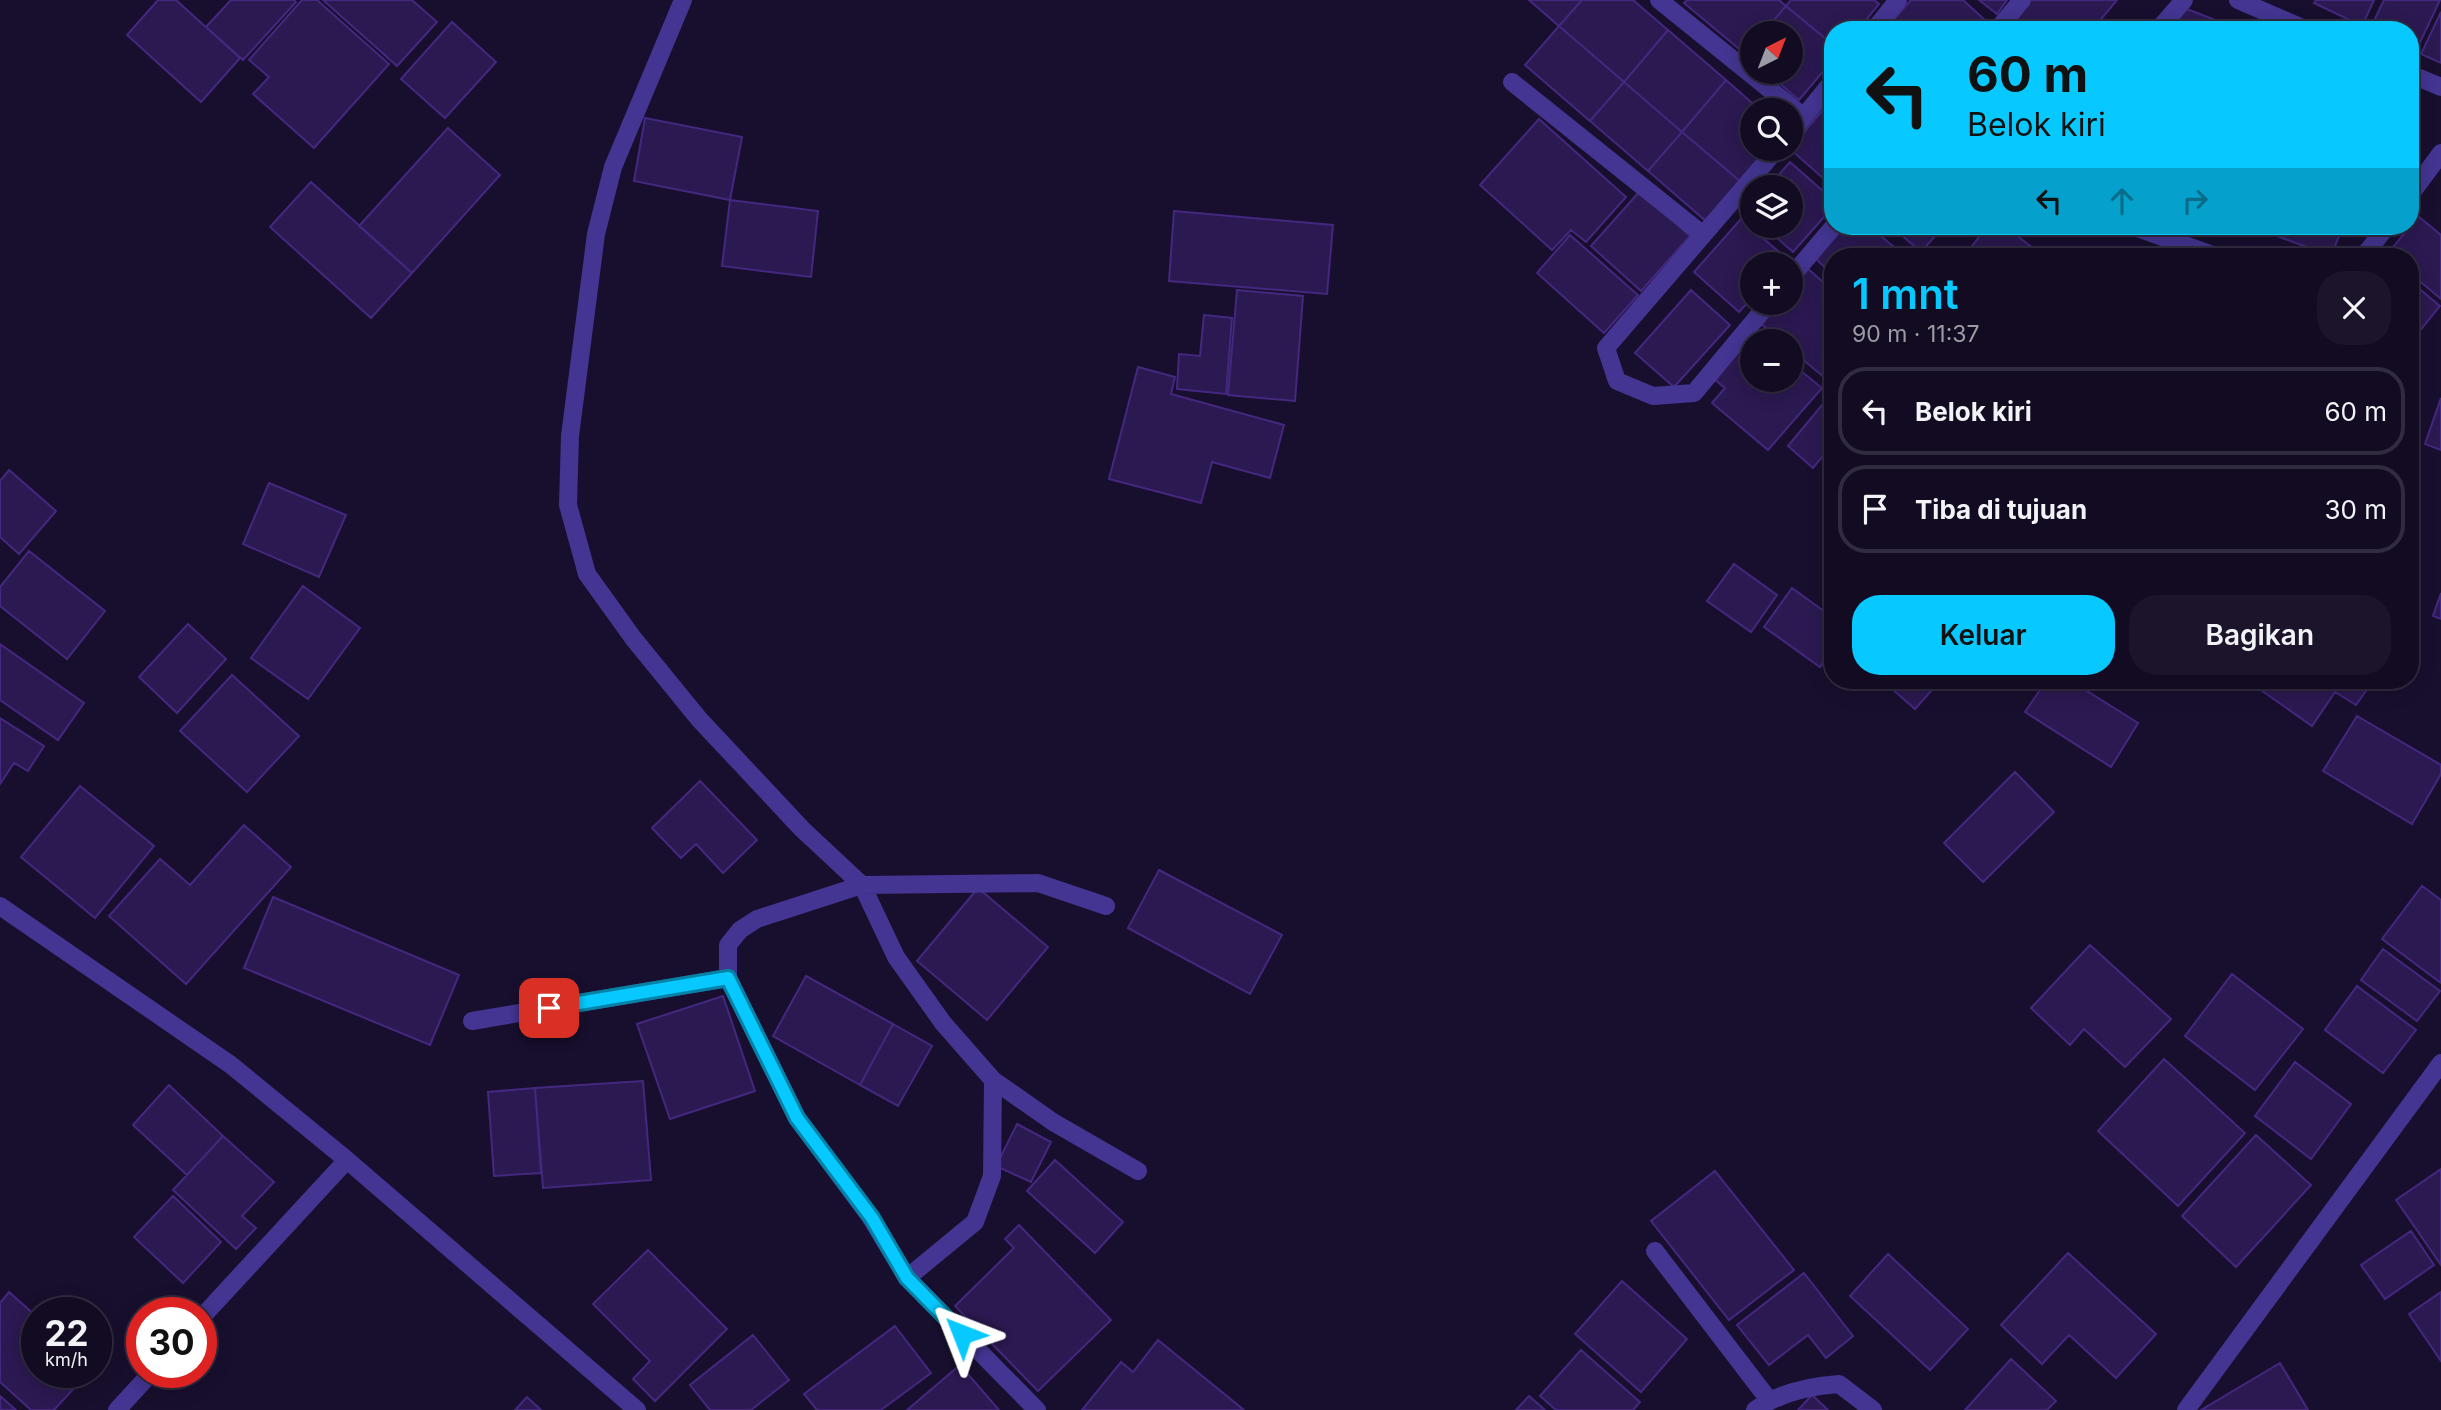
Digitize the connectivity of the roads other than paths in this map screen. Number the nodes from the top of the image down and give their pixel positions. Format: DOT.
graph roads {
  1 [pos="683,0"];
  2 [pos="1659,0"];
  3 [pos="1898,0"];
  4 [pos="2022,0"];
  5 [pos="2184,0"];
  6 [pos="2238,0"];
  7 [pos="1881,21"];
  8 [pos="2004,21"];
  9 [pos="2166,21"];
  10 [pos="2286,21"];
  11 [pos="2419,78"];
  12 [pos="1512,82"];
  13 [pos="2441,88"];
  14 [pos="1824,92"];
  15 [pos="1804,117"];
  16 [pos="2441,153"];
  17 [pos="1766,161"];
  18 [pos="2419,183"];
  19 [pos="1702,234"];
  20 [pos="1826,235"];
  21 [pos="2150,235"];
  22 [pos="2176,248"];
  23 [pos="1803,263"];
  24 [pos="1759,315"];
  25 [pos="862,885"];
  26 [pos="0,906"];
  27 [pos="1106,906"];
  28 [pos="728,978"];
  29 [pos="472,1021"];
  30 [pos="2441,1063"];
  31 [pos="993,1080"];
  32 [pos="347,1160"];
  33 [pos="1138,1171"];
  34 [pos="1655,1251"];
  35 [pos="907,1278"];
  36 [pos="217,1301"];
  37 [pos="137,1388"];
  38 [pos="1762,1405"];
  39 [pos="117,1410"];
  40 [pos="637,1410"];
  41 [pos="1037,1410"];
  42 [pos="1873,1410"];
  43 [pos="2186,1410"];
  1 -- 25 [label="street"];
  2 -- 15 [label="street"];
  3 -- 7 [label="street"];
  4 -- 8 [label="street"];
  5 -- 9 [label="street"];
  6 -- 10 [label="street"];
  11 -- 13 [label="street"];
  12 -- 19 [label="street"];
  14 -- 15 [label="street"];
  16 -- 18 [label="street"];
  17 -- 19 [label="street"];
  19 -- 24 [label="street"];
  20 -- 23 [label="street"];
  21 -- 22 [label="street"];
  25 -- 27 [label="street"];
  25 -- 28 [label="street"];
  25 -- 31 [label="street"];
  26 -- 32 [label="street"];
  28 -- 29 [label="street"];
  28 -- 35 [label="street"];
  30 -- 43 [label="street"];
  31 -- 33 [label="street"];
  31 -- 35 [label="street"];
  32 -- 36 [label="street"];
  32 -- 40 [label="street"];
  34 -- 38 [label="street"];
  35 -- 41 [label="street"];
  37 -- 39 [label="street"];
  38 -- 42 [label="street"];
}
